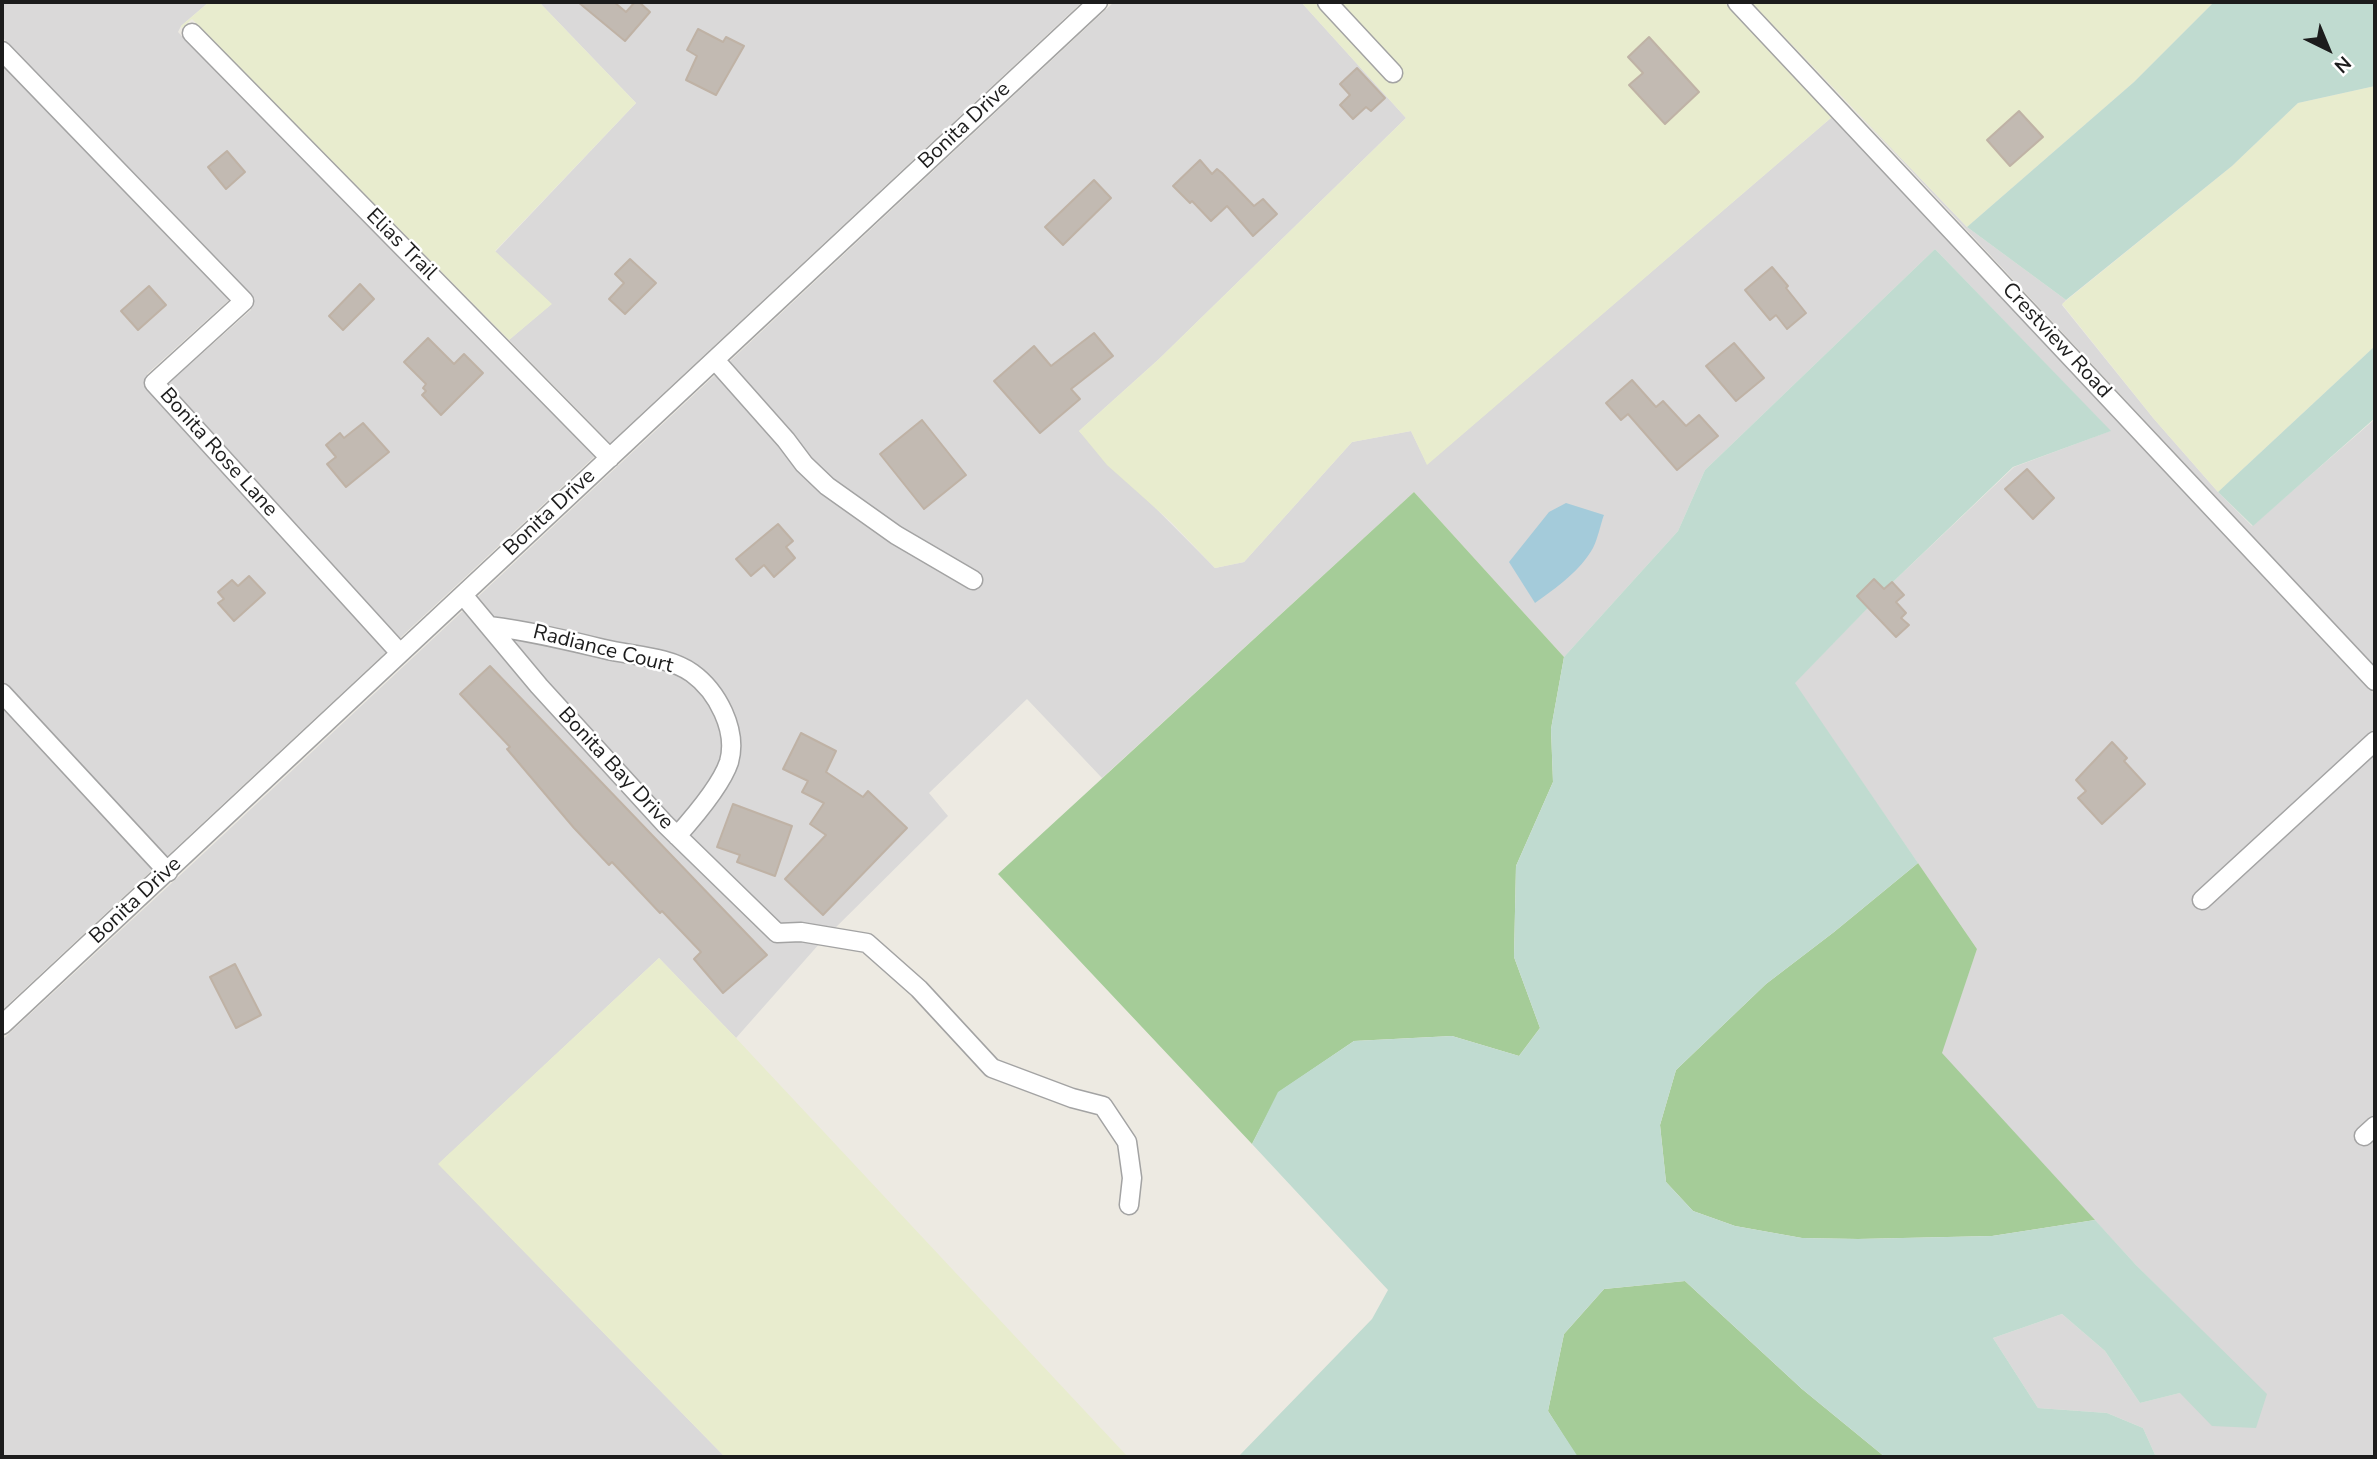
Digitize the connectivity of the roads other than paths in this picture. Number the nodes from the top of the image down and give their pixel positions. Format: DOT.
graph roads {
  1 [pos="1098,2"];
  2 [pos="1327,2"];
  3 [pos="1737,2"];
  4 [pos="192,33"];
  5 [pos="2,51"];
  6 [pos="1393,73"];
  7 [pos="715,360"];
  8 [pos="610,458"];
  9 [pos="973,580"];
  10 [pos="463,595"];
  11 [pos="489,626"];
  12 [pos="400,653"];
  13 [pos="2375,681"];
  14 [pos="2,693"];
  15 [pos="2375,741"];
  16 [pos="677,836"];
  17 [pos="168,872"];
  18 [pos="2202,900"];
  19 [pos="2,1025"];
  20 [pos="1129,1205"];
  1 -- 7 [label="street, Bonita Drive"];
  2 -- 6 [label="street"];
  3 -- 13 [label="street, Crestview Road"];
  4 -- 8 [label="street, Elias Trail"];
  5 -- 12 [label="street, Bonita Rose Lane"];
  7 -- 8 [label="street, Bonita Drive"];
  7 -- 9 [label="street"];
  8 -- 10 [label="street, Bonita Drive"];
  10 -- 11 [label="street, Bonita Bay Drive"];
  10 -- 12 [label="street, Bonita Drive"];
  11 -- 16 [label="street, Bonita Bay Drive"];
  11 -- 16 [label="street, Radiance Court"];
  12 -- 17 [label="street, Bonita Drive"];
  14 -- 17 [label="street"];
  15 -- 18 [label="street"];
  16 -- 20 [label="street, Bonita Bay Drive"];
  17 -- 19 [label="street, Bonita Drive"];
}
